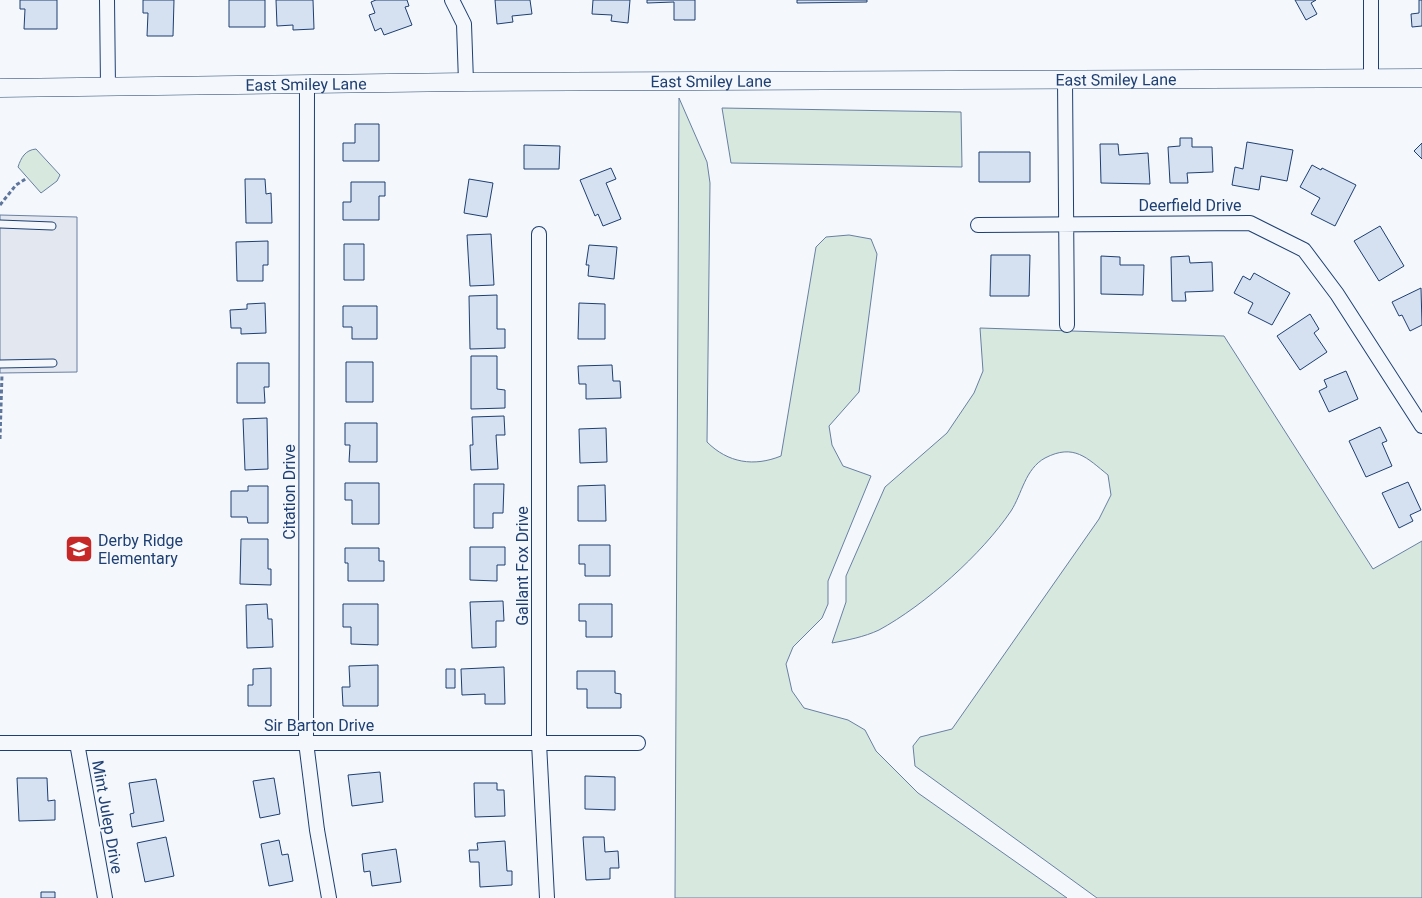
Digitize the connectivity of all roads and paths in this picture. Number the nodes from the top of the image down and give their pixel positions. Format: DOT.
graph roads {
  1 [pos="107,0"];
  2 [pos="452,0"];
  3 [pos="1372,0"];
  4 [pos="1371,78"];
  5 [pos="1422,78"];
  6 [pos="1065,80"];
  7 [pos="466,82"];
  8 [pos="306,84"];
  9 [pos="108,86"];
  10 [pos="0,88"];
  11 [pos="27,178"];
  12 [pos="0,205"];
  13 [pos="0,224"];
  14 [pos="1068,224"];
  15 [pos="978,225"];
  16 [pos="52,226"];
  17 [pos="539,234"];
  18 [pos="1068,325"];
  19 [pos="53,363"];
  20 [pos="0,364"];
  21 [pos="0,373"];
  22 [pos="1422,426"];
  23 [pos="0,440"];
  24 [pos="306,742"];
  25 [pos="0,743"];
  26 [pos="77,743"];
  27 [pos="540,743"];
  28 [pos="638,744"];
  29 [pos="105,898"];
  30 [pos="329,898"];
  31 [pos="547,898"];
  1 -- 9 [label="street"];
  2 -- 7 [label="street"];
  3 -- 4 [label="street"];
  4 -- 5 [label="street, East Smiley Lane"];
  4 -- 6 [label="street, East Smiley Lane"];
  6 -- 7 [label="street, East Smiley Lane"];
  6 -- 14 [label="street"];
  7 -- 8 [label="street, East Smiley Lane"];
  8 -- 9 [label="street, East Smiley Lane"];
  8 -- 24 [label="street, Citation Drive"];
  9 -- 10 [label="street, East Smiley Lane"];
  11 -- 12 [label="path"];
  13 -- 16 [label="lane"];
  14 -- 15 [label="street, Deerfield Drive"];
  14 -- 18 [label="street"];
  14 -- 22 [label="street, Deerfield Drive"];
  17 -- 27 [label="street, Gallant Fox Drive"];
  19 -- 20 [label="lane"];
  21 -- 23 [label="path"];
  24 -- 26 [label="street, Sir Barton Drive"];
  24 -- 27 [label="street, Sir Barton Drive"];
  24 -- 30 [label="street, Citation Drive"];
  25 -- 26 [label="street, Sir Barton Drive"];
  26 -- 29 [label="street, Mint Julep Drive"];
  27 -- 28 [label="street, Sir Barton Drive"];
  27 -- 31 [label="street, Gallant Fox Drive"];
}
